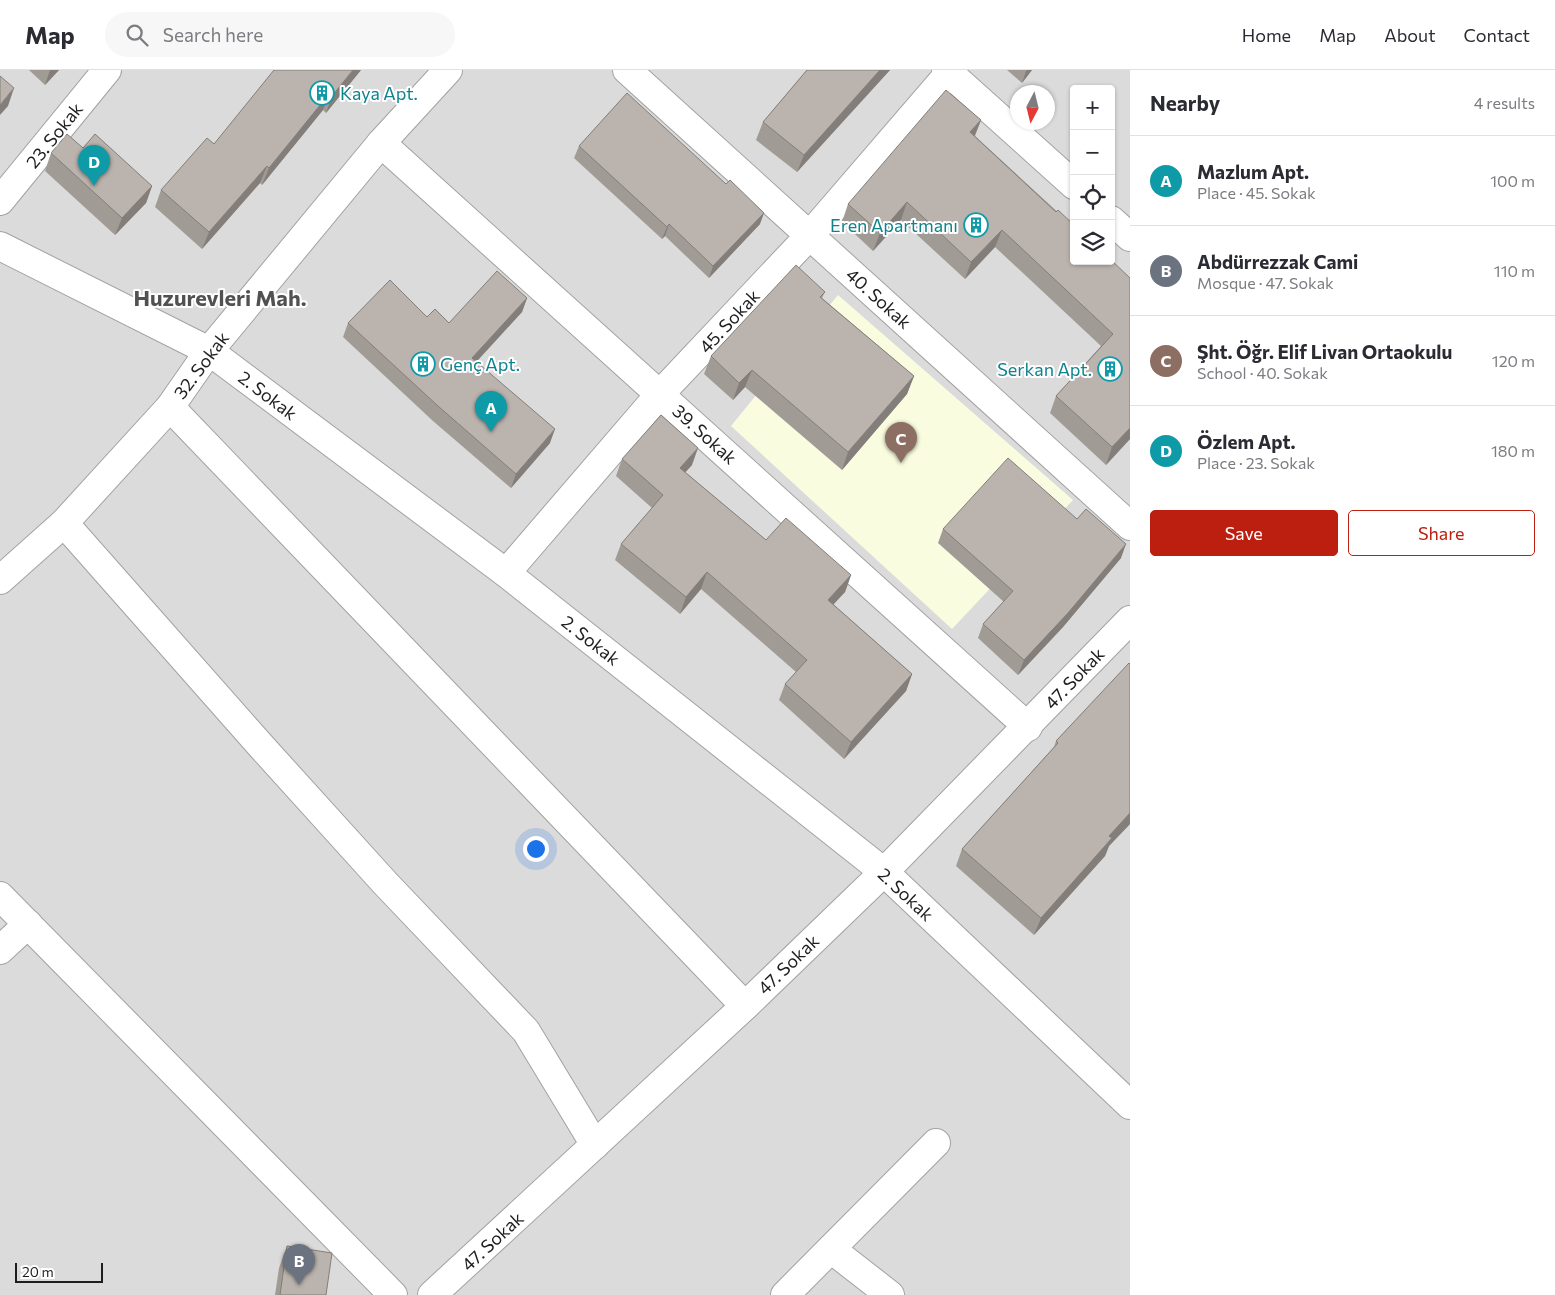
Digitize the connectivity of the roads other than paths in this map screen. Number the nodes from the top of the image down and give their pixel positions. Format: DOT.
graph roads {
  1 [pos="107,70"];
  2 [pos="448,70"];
  3 [pos="627,70"];
  4 [pos="949,71"];
  5 [pos="381,143"];
  6 [pos="1070,182"];
  7 [pos="0,200"];
  8 [pos="1115,223"];
  9 [pos="810,236"];
  10 [pos="1130,236"];
  11 [pos="0,246"];
  12 [pos="209,351"];
  13 [pos="660,394"];
  14 [pos="170,407"];
  15 [pos="64,522"];
  16 [pos="1130,526"];
  17 [pos="506,573"];
  18 [pos="0,580"];
  19 [pos="1130,620"];
  20 [pos="1028,727"];
  21 [pos="884,872"];
  22 [pos="0,896"];
  23 [pos="28,924"];
  24 [pos="0,950"];
  25 [pos="745,1006"];
  26 [pos="1130,1105"];
  27 [pos="936,1143"];
  28 [pos="595,1145"];
  29 [pos="831,1249"];
  30 [pos="443,1292"];
  31 [pos="393,1295"];
  32 [pos="785,1295"];
  33 [pos="890,1295"];
  1 -- 7 [label="street, 23. Sokak"];
  2 -- 5 [label="street, 32. Sokak"];
  3 -- 9 [label="street, 40. Sokak"];
  4 -- 6 [label="street"];
  4 -- 9 [label="street, 45. Sokak"];
  5 -- 12 [label="street, 32. Sokak"];
  5 -- 13 [label="street, 39. Sokak"];
  8 -- 10 [label="street"];
  9 -- 13 [label="street, 45. Sokak"];
  9 -- 16 [label="street, 40. Sokak"];
  11 -- 12 [label="street, 2. Sokak"];
  12 -- 14 [label="street, 32. Sokak"];
  12 -- 17 [label="street, 2. Sokak"];
  13 -- 17 [label="street, 45. Sokak"];
  13 -- 20 [label="street, 39. Sokak"];
  14 -- 15 [label="street, 32. Sokak"];
  14 -- 25 [label="street"];
  15 -- 18 [label="street, 32. Sokak"];
  15 -- 28 [label="street"];
  17 -- 21 [label="street, 2. Sokak"];
  19 -- 20 [label="street, 47. Sokak"];
  20 -- 21 [label="street, 47. Sokak"];
  21 -- 25 [label="street, 47. Sokak"];
  21 -- 26 [label="street, 2. Sokak"];
  22 -- 23 [label="street"];
  23 -- 24 [label="street"];
  23 -- 31 [label="street"];
  25 -- 28 [label="street, 47. Sokak"];
  27 -- 29 [label="street"];
  28 -- 30 [label="street, 47. Sokak"];
  29 -- 32 [label="street"];
  29 -- 33 [label="street"];
}
